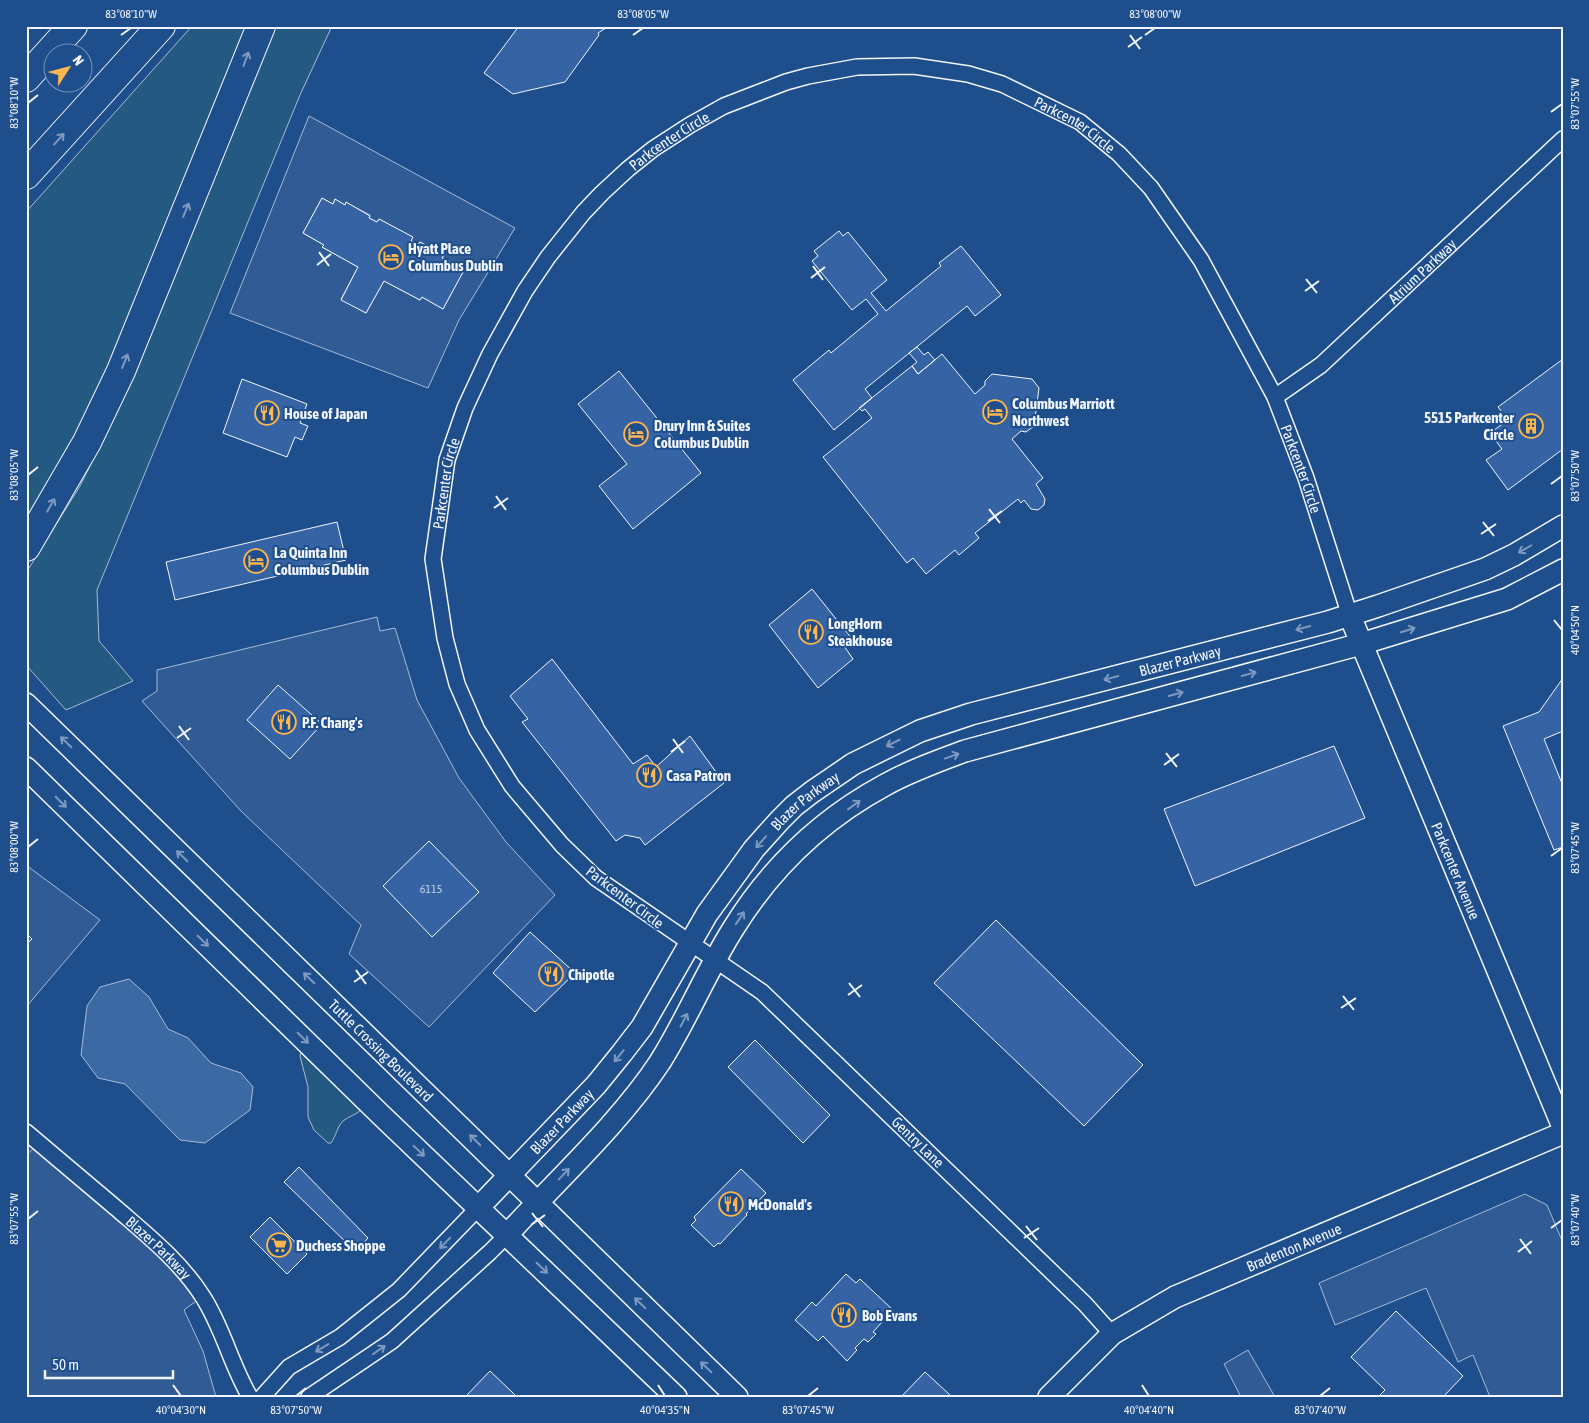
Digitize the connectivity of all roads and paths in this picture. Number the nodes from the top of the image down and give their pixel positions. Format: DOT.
graph roads {
  1 [pos="73,26"];
  2 [pos="161,26"];
  3 [pos="261,26"];
  4 [pos="26,78"];
  5 [pos="1563,139"];
  6 [pos="26,175"];
  7 [pos="1275,396"];
  8 [pos="1563,526"];
  9 [pos="26,547"];
  10 [pos="1563,570"];
  11 [pos="1350,616"];
  12 [pos="1361,644"];
  13 [pos="26,704"];
  14 [pos="26,768"];
  15 [pos="690,944"];
  16 [pos="715,960"];
  17 [pos="1563,1127"];
  18 [pos="26,1132"];
  19 [pos="1563,1134"];
  20 [pos="510,1175"];
  21 [pos="536,1203"];
  22 [pos="479,1208"];
  23 [pos="507,1234"];
  24 [pos="1112,1334"];
  25 [pos="250,1397"];
  26 [pos="262,1397"];
  27 [pos="309,1397"];
  28 [pos="676,1397"];
  29 [pos="737,1397"];
  30 [pos="1049,1397"];
  1 -- 4 [label="highway"];
  6 -- 2 [label="highway, one-way"];
  9 -- 3 [label="highway, one-way"];
  5 -- 7 [label="street, Atrium Parkway"];
  7 -- 11 [label="street, Parkcenter Circle"];
  7 -- 15 [label="street, Parkcenter Circle"];
  8 -- 11 [label="street, Blazer Parkway, one-way"];
  12 -- 10 [label="street, Blazer Parkway, one-way"];
  11 -- 12 [label="street, Parkcenter Avenue"];
  11 -- 15 [label="street, Blazer Parkway, one-way"];
  16 -- 12 [label="street, Blazer Parkway, one-way"];
  12 -- 17 [label="street, Parkcenter Avenue"];
  20 -- 13 [label="street, Tuttle Crossing Boulevard, one-way"];
  14 -- 22 [label="street, one-way"];
  15 -- 16 [label="street, Parkcenter Circle"];
  15 -- 20 [label="street, Blazer Parkway, one-way"];
  21 -- 16 [label="street, Blazer Parkway, one-way"];
  16 -- 24 [label="street, Gentry Lane"];
  18 -- 25 [label="street, Blazer Parkway"];
  19 -- 24 [label="street, Bradenton Avenue"];
  20 -- 21 [label="street, Tuttle Crossing Boulevard"];
  20 -- 22 [label="street, Blazer Parkway"];
  21 -- 23 [label="street, Blazer Parkway"];
  29 -- 21 [label="street, Tuttle Crossing Boulevard, one-way"];
  22 -- 23 [label="street"];
  22 -- 26 [label="street, Blazer Parkway, one-way"];
  27 -- 23 [label="street, Blazer Parkway, one-way"];
  23 -- 28 [label="street, one-way"];
  24 -- 30 [label="street, Bradenton Avenue"];
}
